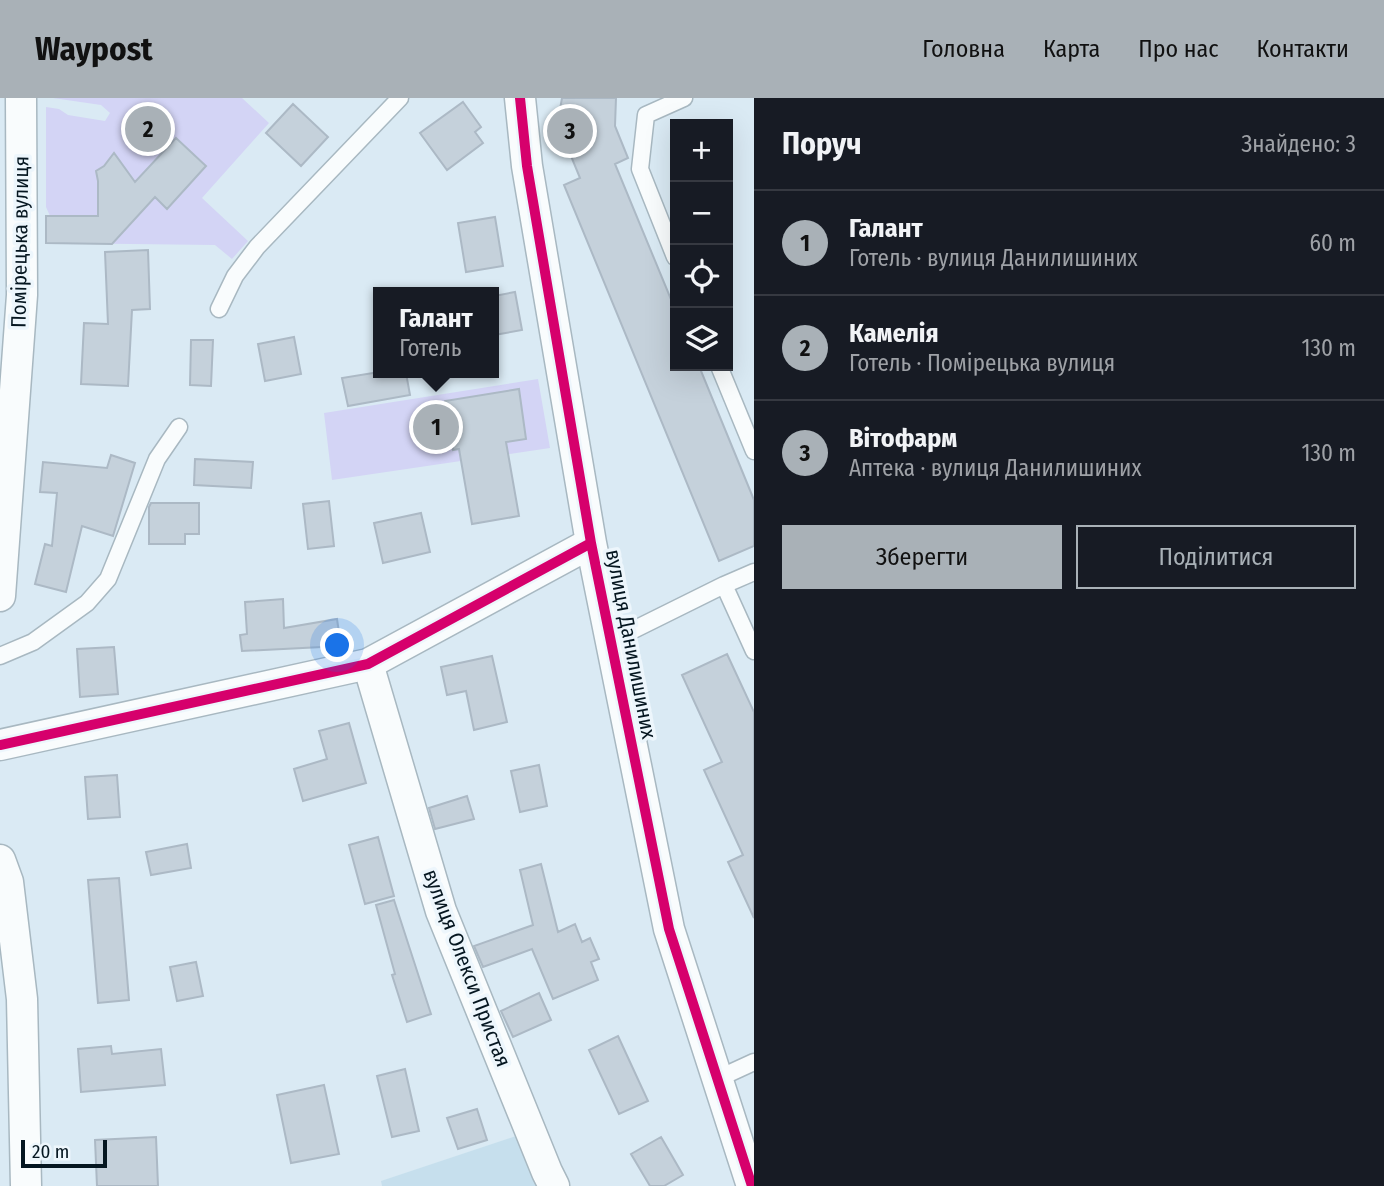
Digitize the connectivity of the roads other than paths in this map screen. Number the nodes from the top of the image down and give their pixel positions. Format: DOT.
graph roads {
  1 [pos="21,98"];
  2 [pos="400,98"];
  3 [pos="520,98"];
  4 [pos="684,98"];
  5 [pos="670,245"];
  6 [pos="219,309"];
  7 [pos="721,371"];
  8 [pos="179,427"];
  9 [pos="754,451"];
  10 [pos="591,543"];
  11 [pos="754,572"];
  12 [pos="724,584"];
  13 [pos="0,596"];
  14 [pos="611,641"];
  15 [pos="754,651"];
  16 [pos="0,656"];
  17 [pos="368,664"];
  18 [pos="0,744"];
  19 [pos="0,860"];
  20 [pos="754,1062"];
  21 [pos="717,1079"];
  22 [pos="26,1186"];
  23 [pos="554,1186"];
  24 [pos="752,1186"];
  1 -- 13 [label="street, Помірецька вулиця"];
  2 -- 6 [label="lane"];
  3 -- 10 [label="street, вулиця Данилишиних"];
  4 -- 5 [label="lane"];
  7 -- 9 [label="lane"];
  8 -- 16 [label="lane"];
  10 -- 14 [label="street, вулиця Данилишиних"];
  10 -- 17 [label="street"];
  11 -- 12 [label="lane"];
  12 -- 14 [label="lane"];
  12 -- 15 [label="lane"];
  14 -- 21 [label="street, вулиця Данилишиних"];
  17 -- 18 [label="street"];
  17 -- 23 [label="street, вулиця Олекси Пристая"];
  19 -- 22 [label="street"];
  20 -- 21 [label="lane"];
  21 -- 24 [label="street, вулиця Данилишиних"];
}
